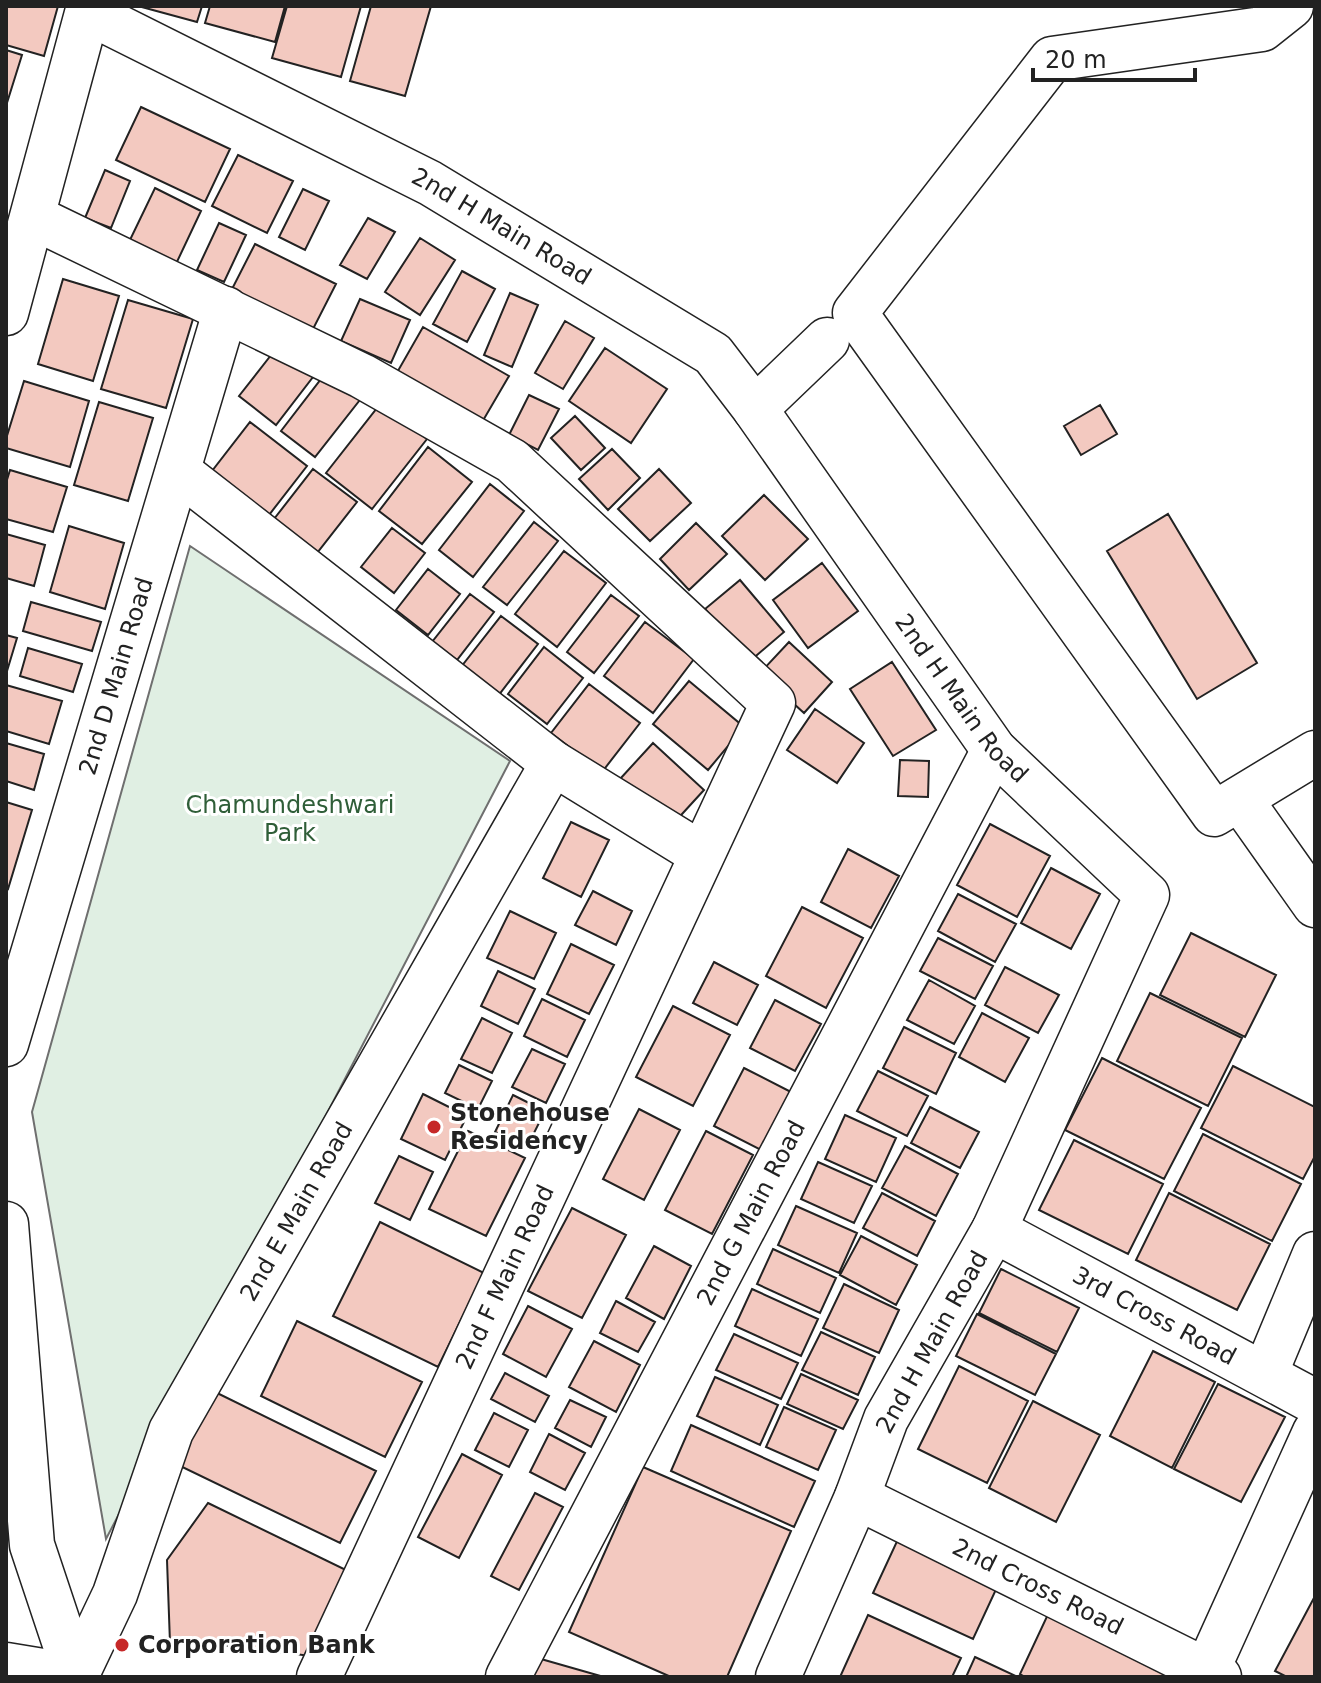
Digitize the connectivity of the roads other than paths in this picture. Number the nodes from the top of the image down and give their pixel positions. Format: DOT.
graph roads {
  1 [pos="1291,6"];
  2 [pos="89,9"];
  3 [pos="33,217"];
  4 [pos="226,309"];
  5 [pos="6,313"];
  6 [pos="827,340"];
  7 [pos="755,409"];
  8 [pos="178,471"];
  9 [pos="994,750"];
  10 [pos="1315,753"];
  11 [pos="553,763"];
  12 [pos="1240,799"];
  13 [pos="701,854"];
  14 [pos="1315,905"];
  15 [pos="6,1044"];
  16 [pos="6,1224"];
  17 [pos="994,1230"];
  18 [pos="1315,1254"];
  19 [pos="1265,1374"];
  20 [pos="1315,1402"];
  21 [pos="1315,1432"];
  22 [pos="857,1497"];
  23 [pos="6,1665"];
  24 [pos="1210,1675"];
  25 [pos="77,1677"];
  26 [pos="319,1677"];
  27 [pos="508,1677"];
  28 [pos="778,1677"];
  1 -- 12 [label="street"];
  2 -- 3 [label="street"];
  2 -- 7 [label="street, 2nd H Main Road"];
  3 -- 4 [label="street"];
  3 -- 5 [label="street"];
  4 -- 8 [label="street, 2nd D Main Road"];
  4 -- 13 [label="street, 2nd F Main Road"];
  6 -- 7 [label="street"];
  7 -- 9 [label="street, 2nd H Main Road"];
  8 -- 11 [label="street"];
  8 -- 15 [label="street, 2nd D Main Road"];
  9 -- 17 [label="street, 2nd H Main Road"];
  9 -- 27 [label="street, 2nd G Main Road"];
  10 -- 12 [label="street"];
  11 -- 13 [label="street"];
  11 -- 25 [label="street, 2nd E Main Road"];
  12 -- 14 [label="street"];
  13 -- 26 [label="street, 2nd F Main Road"];
  16 -- 25 [label="street"];
  17 -- 19 [label="street, 3rd Cross Road"];
  17 -- 22 [label="street, 2nd H Main Road"];
  18 -- 19 [label="street"];
  19 -- 20 [label="street, 3rd Cross Road"];
  21 -- 24 [label="street"];
  22 -- 24 [label="street, 2nd Cross Road"];
  22 -- 28 [label="street, 2nd H Main Road"];
  23 -- 25 [label="street"];
}
